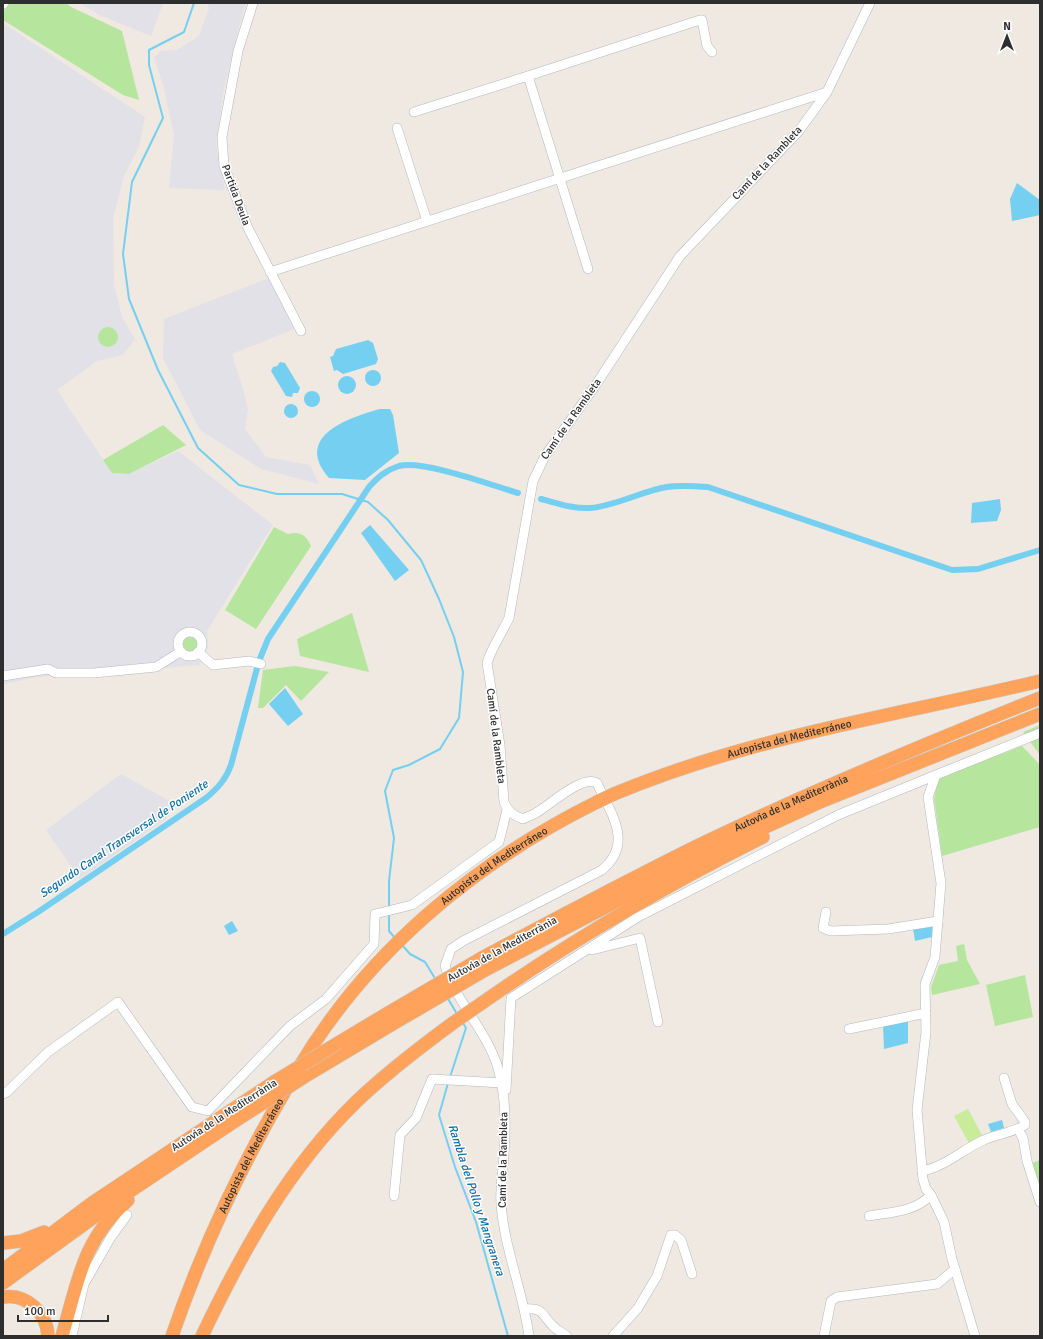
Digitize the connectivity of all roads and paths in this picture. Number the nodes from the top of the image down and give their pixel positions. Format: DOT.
graph roads {
  1 [pos="253,3"];
  2 [pos="870,3"];
  3 [pos="712,52"];
  4 [pos="528,76"];
  5 [pos="827,92"];
  6 [pos="414,112"];
  7 [pos="397,128"];
  8 [pos="558,178"];
  9 [pos="427,221"];
  10 [pos="588,269"];
  11 [pos="270,272"];
  12 [pos="301,330"];
  13 [pos="180,652"];
  14 [pos="198,652"];
  15 [pos="258,664"];
  16 [pos="3,676"];
  17 [pos="1040,681"];
  18 [pos="1040,698"];
  19 [pos="1040,714"];
  20 [pos="1040,733"];
  21 [pos="936,775"];
  22 [pos="883,778"];
  23 [pos="507,810"];
  24 [pos="826,912"];
  25 [pos="938,921"];
  26 [pos="582,953"];
  27 [pos="483,964"];
  28 [pos="926,1013"];
  29 [pos="392,1018"];
  30 [pos="658,1022"];
  31 [pos="849,1029"];
  32 [pos="1004,1078"];
  33 [pos="502,1083"];
  34 [pos="3,1094"];
  35 [pos="505,1112"];
  36 [pos="1018,1129"];
  37 [pos="183,1156"];
  38 [pos="922,1171"];
  39 [pos="931,1195"];
  40 [pos="394,1196"];
  41 [pos="1040,1202"];
  42 [pos="92,1203"];
  43 [pos="127,1215"];
  44 [pos="869,1216"];
  45 [pos="44,1232"];
  46 [pos="3,1243"];
  47 [pos="3,1264"];
  48 [pos="955,1269"];
  49 [pos="3,1270"];
  50 [pos="692,1274"];
  51 [pos="3,1283"];
  52 [pos="3,1297"];
  53 [pos="526,1309"];
  54 [pos="615,1335"];
  55 [pos="48,1336"];
  56 [pos="62,1336"];
  57 [pos="72,1336"];
  58 [pos="172,1336"];
  59 [pos="202,1336"];
  60 [pos="529,1336"];
  61 [pos="567,1336"];
  62 [pos="824,1336"];
  63 [pos="975,1336"];
  1 -- 11 [label="street, Partida Deula"];
  2 -- 5 [label="street, Camí de la Rambleta"];
  3 -- 4 [label="street"];
  4 -- 6 [label="street"];
  4 -- 8 [label="street"];
  5 -- 8 [label="street"];
  5 -- 23 [label="street, Camí de la Rambleta"];
  7 -- 9 [label="street"];
  8 -- 9 [label="street"];
  8 -- 10 [label="street"];
  9 -- 11 [label="street"];
  11 -- 12 [label="street, Partida Deula"];
  13 -- 14 [label="street"];
  13 -- 14 [label="street"];
  13 -- 16 [label="street"];
  14 -- 15 [label="street"];
  17 -- 58 [label="highway, Autopista del Mediterráneo, bridge"];
  18 -- 27 [label="highway, Autovia de la Mediterrània"];
  19 -- 22 [label="highway, Autovia de la Mediterrània"];
  20 -- 21 [label="street"];
  21 -- 25 [label="street"];
  21 -- 26 [label="street"];
  22 -- 27 [label="highway, Autovia de la Mediterrània"];
  22 -- 59 [label="highway, bridge"];
  23 -- 33 [label="street, Camí de la Rambleta"];
  23 -- 34 [label="street"];
  24 -- 25 [label="street"];
  25 -- 28 [label="street"];
  26 -- 30 [label="street"];
  26 -- 35 [label="street"];
  27 -- 29 [label="highway, Autovia de la Mediterrània, bridge"];
  28 -- 31 [label="street"];
  28 -- 38 [label="street"];
  29 -- 37 [label="highway, Autovia de la Mediterrània, bridge"];
  29 -- 42 [label="highway, Autovia de la Mediterrània, bridge"];
  32 -- 36 [label="street"];
  33 -- 35 [label="street, Camí de la Rambleta"];
  33 -- 40 [label="street"];
  35 -- 53 [label="street, Camí de la Rambleta"];
  36 -- 38 [label="street"];
  36 -- 41 [label="street"];
  37 -- 51 [label="highway, Autovia de la Mediterrània"];
  37 -- 56 [label="highway"];
  38 -- 39 [label="street"];
  39 -- 44 [label="street"];
  39 -- 48 [label="street"];
  42 -- 45 [label="highway"];
  42 -- 49 [label="highway, Autovia de la Mediterrània"];
  43 -- 57 [label="street"];
  45 -- 46 [label="highway"];
  45 -- 47 [label="highway"];
  48 -- 62 [label="street"];
  48 -- 63 [label="street"];
  50 -- 54 [label="street"];
  52 -- 55 [label="highway"];
  53 -- 60 [label="street, Camí de la Rambleta"];
  53 -- 61 [label="street"];
}
